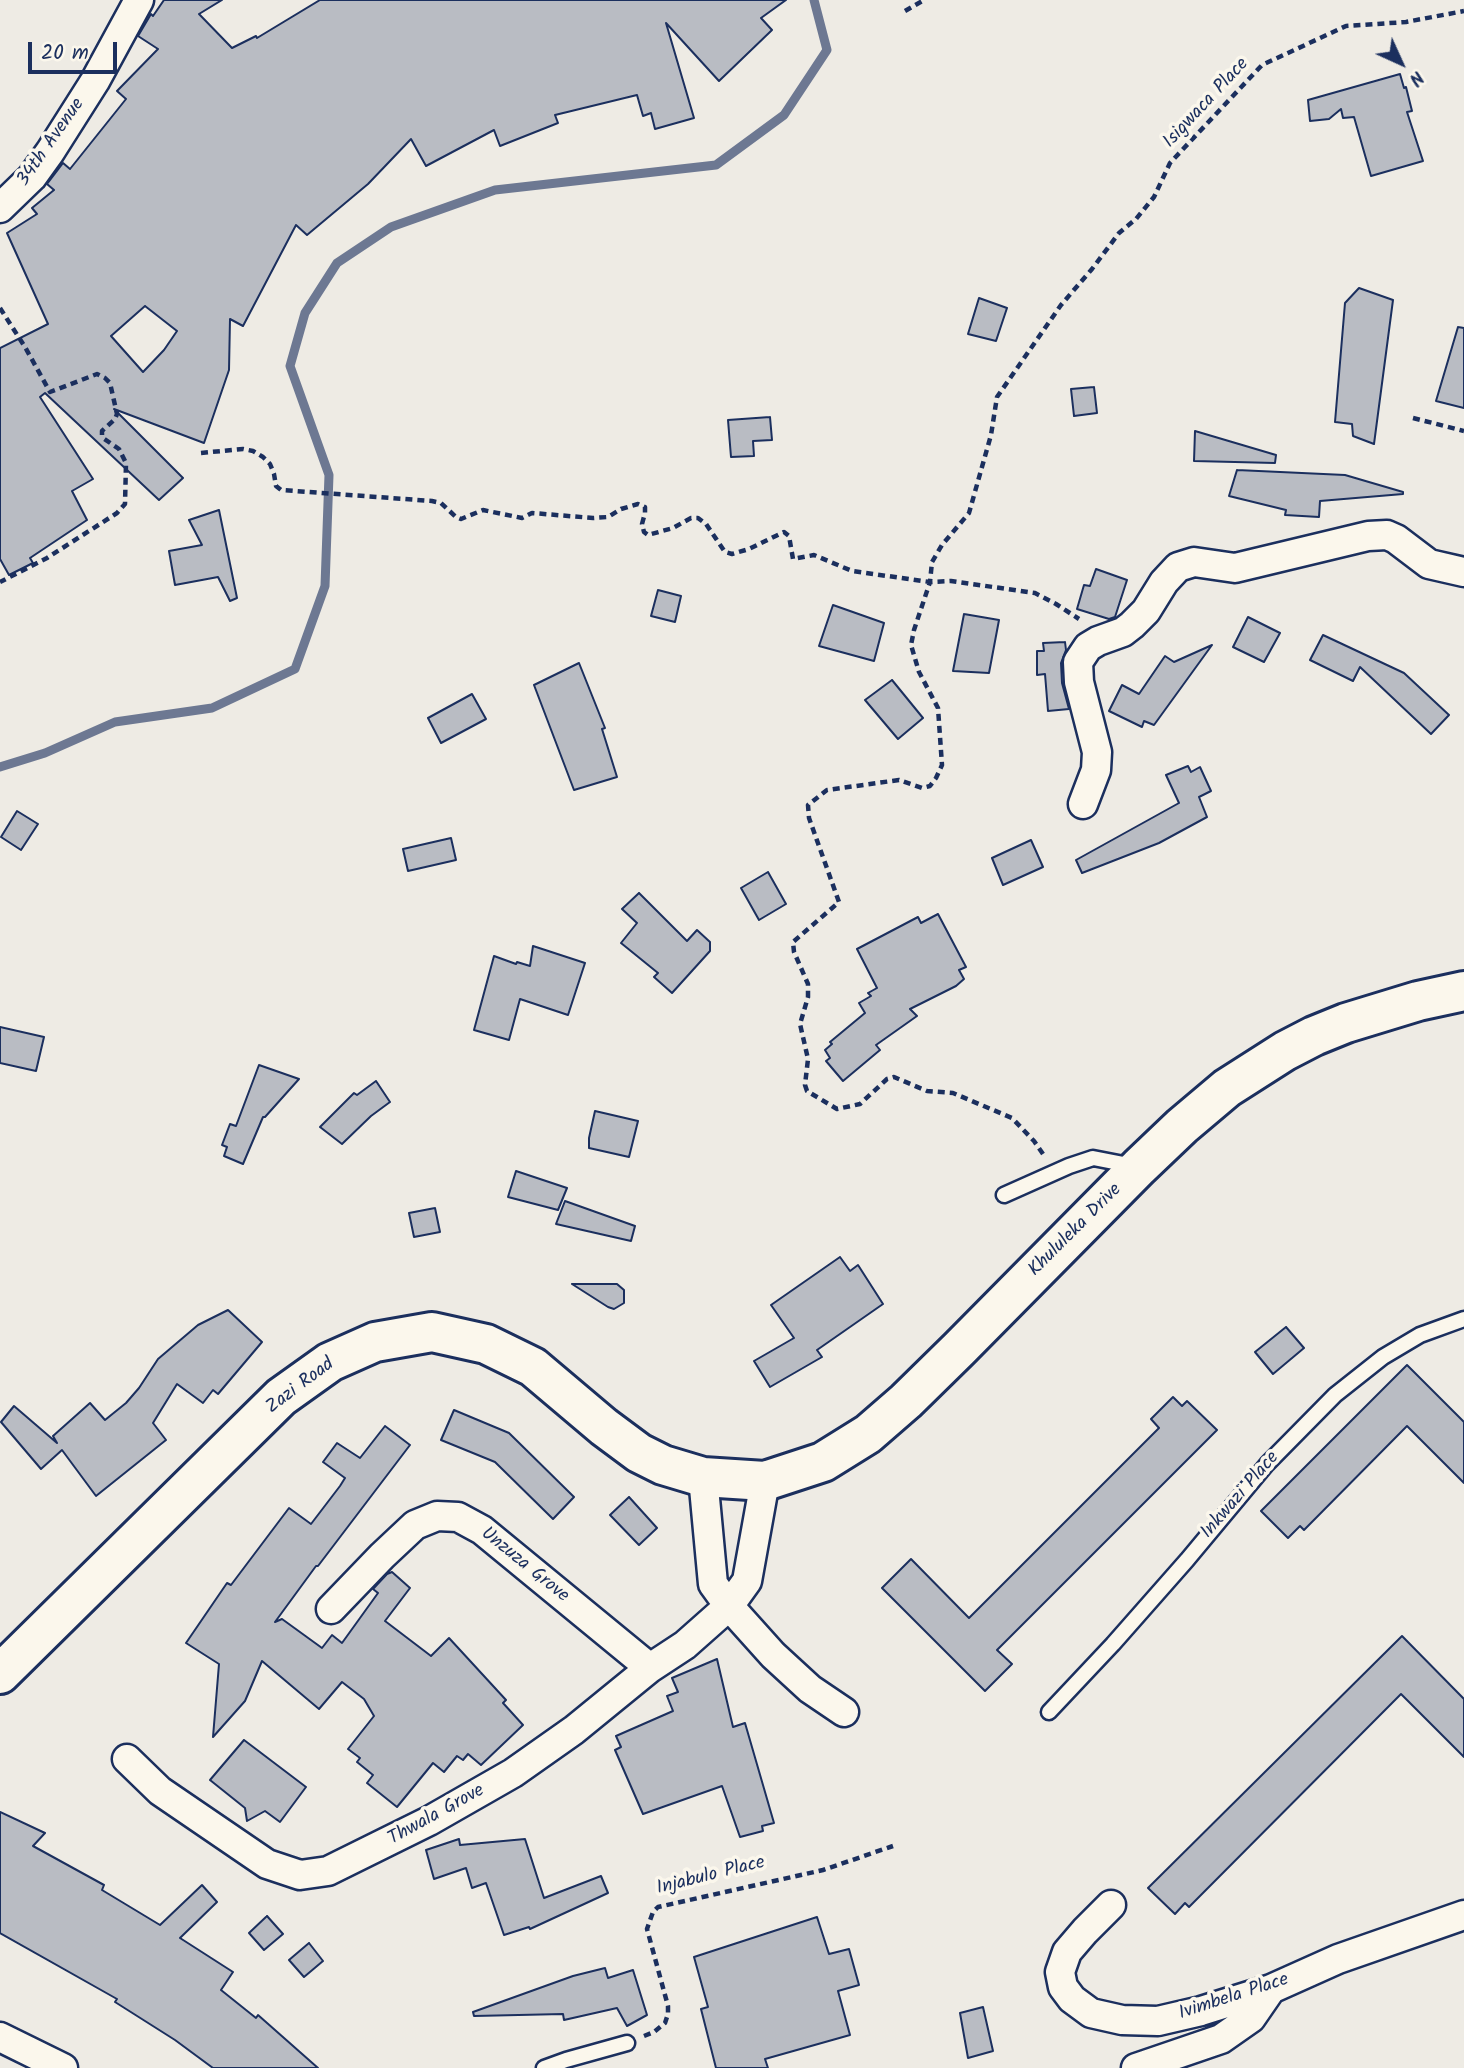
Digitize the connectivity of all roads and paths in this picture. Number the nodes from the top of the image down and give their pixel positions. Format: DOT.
graph roads {
  1 [pos="139,0"];
  2 [pos="924,0"];
  3 [pos="905,11"];
  4 [pos="1464,11"];
  5 [pos="0,208"];
  6 [pos="0,308"];
  7 [pos="1413,418"];
  8 [pos="1464,431"];
  9 [pos="201,453"];
  10 [pos="1464,572"];
  11 [pos="0,582"];
  12 [pos="930,582"];
  13 [pos="1103,640"];
  14 [pos="1083,804"];
  15 [pos="1464,990"];
  16 [pos="1139,1167"];
  17 [pos="1047,1176"];
  18 [pos="1003,1195"];
  19 [pos="1464,1319"];
  20 [pos="703,1477"];
  21 [pos="765,1481"];
  22 [pos="729,1606"];
  23 [pos="331,1609"];
  24 [pos="650,1668"];
  25 [pos="0,1674"];
  26 [pos="844,1712"];
  27 [pos="1049,1712"];
  28 [pos="127,1759"];
  29 [pos="893,1846"];
  30 [pos="1111,1905"];
  31 [pos="1464,1915"];
  32 [pos="1271,1989"];
  33 [pos="0,2037"];
  34 [pos="627,2043"];
  35 [pos="63,2068"];
  36 [pos="544,2068"];
  37 [pos="1136,2068"];
  1 -- 5 [label="street, 34th Avenue"];
  2 -- 3 [label="path"];
  4 -- 12 [label="path, Isigwaca Place"];
  6 -- 11 [label="path"];
  7 -- 8 [label="path"];
  9 -- 12 [label="path"];
  10 -- 13 [label="street"];
  12 -- 13 [label="path"];
  12 -- 17 [label="path"];
  13 -- 14 [label="street"];
  15 -- 16 [label="street, Khululeka Drive"];
  16 -- 17 [label="lane"];
  16 -- 21 [label="street, Khululeka Drive"];
  17 -- 18 [label="lane"];
  19 -- 27 [label="lane, Inkwazi Place"];
  20 -- 21 [label="street, Khululeka Drive"];
  20 -- 22 [label="street"];
  20 -- 25 [label="street, Zazi Road"];
  21 -- 22 [label="street, Thwala Grove"];
  22 -- 24 [label="street, Thwala Grove"];
  22 -- 26 [label="street"];
  23 -- 24 [label="street, Unzuza Grove"];
  24 -- 28 [label="street, Thwala Grove"];
  29 -- 34 [label="path, Injabulo Place"];
  30 -- 32 [label="street, Ivimbela Place"];
  31 -- 32 [label="street, Ivimbela Place"];
  32 -- 37 [label="street"];
  33 -- 35 [label="street"];
  34 -- 36 [label="lane"];
}
